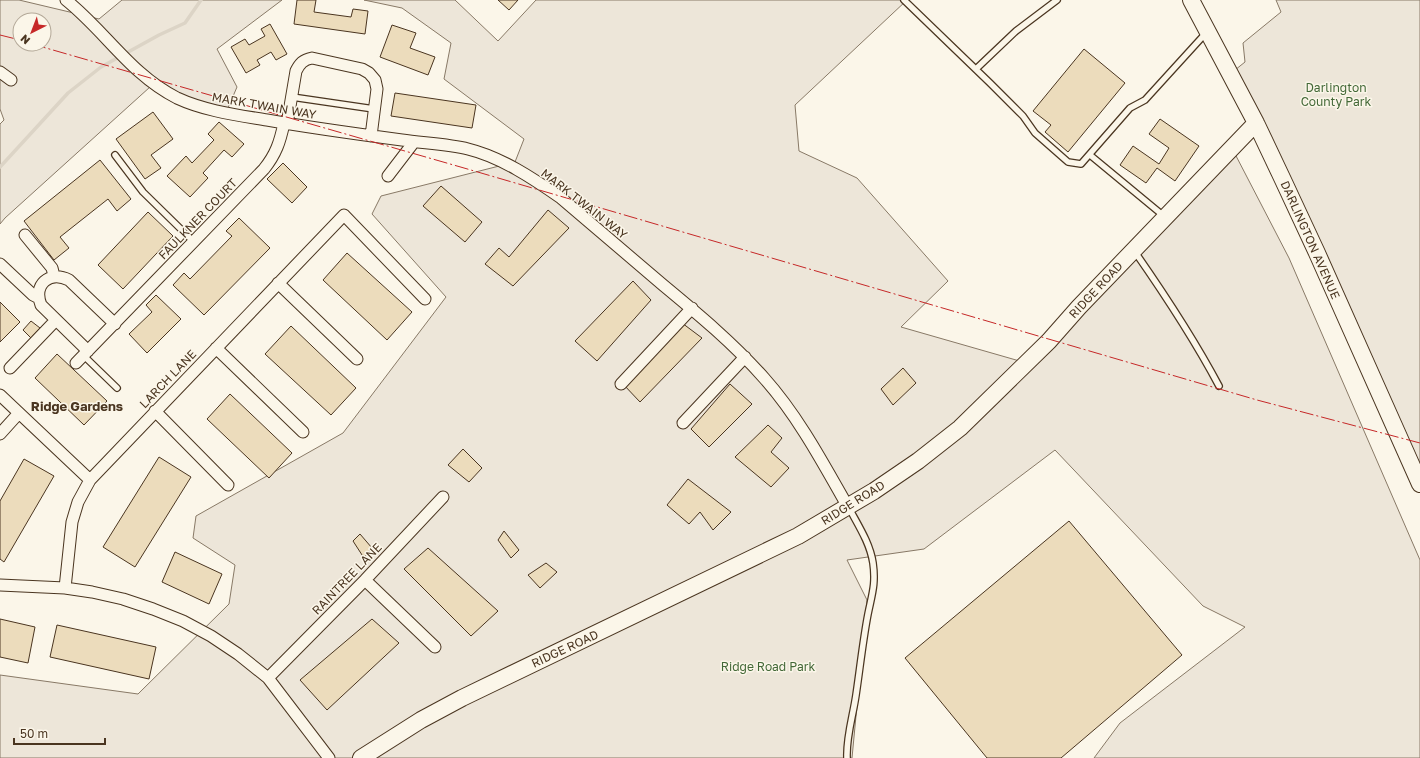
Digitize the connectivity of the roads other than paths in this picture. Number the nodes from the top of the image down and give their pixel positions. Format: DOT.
graph roads {
  1 [pos="66,0"];
  2 [pos="904,0"];
  3 [pos="1057,0"];
  4 [pos="1191,0"];
  5 [pos="1208,31"];
  6 [pos="976,68"];
  7 [pos="0,72"];
  8 [pos="11,80"];
  9 [pos="292,97"];
  10 [pos="374,110"];
  11 [pos="1256,123"];
  12 [pos="285,124"];
  13 [pos="371,136"];
  14 [pos="414,142"];
  15 [pos="115,155"];
  16 [pos="1090,155"];
  17 [pos="388,176"];
  18 [pos="1165,218"];
  19 [pos="25,236"];
  20 [pos="194,242"];
  21 [pos="1133,250"];
  22 [pos="0,264"];
  23 [pos="54,276"];
  24 [pos="278,283"];
  25 [pos="39,298"];
  26 [pos="425,299"];
  27 [pos="692,308"];
  28 [pos="56,320"];
  29 [pos="115,324"];
  30 [pos="216,348"];
  31 [pos="83,357"];
  32 [pos="745,358"];
  33 [pos="358,359"];
  34 [pos="10,368"];
  35 [pos="621,384"];
  36 [pos="1219,386"];
  37 [pos="117,388"];
  38 [pos="0,395"];
  39 [pos="155,411"];
  40 [pos="19,413"];
  41 [pos="683,424"];
  42 [pos="303,432"];
  43 [pos="0,434"];
  44 [pos="90,480"];
  45 [pos="1420,484"];
  46 [pos="228,485"];
  47 [pos="443,497"];
  48 [pos="848,507"];
  49 [pos="365,580"];
  50 [pos="0,585"];
  51 [pos="65,588"];
  52 [pos="435,647"];
  53 [pos="268,678"];
  54 [pos="329,758"];
  55 [pos="361,758"];
  56 [pos="847,758"];
  1 -- 12 [label="street, MARK TWAIN WAY"];
  2 -- 6 [label="lane"];
  3 -- 6 [label="lane"];
  4 -- 5 [label="street, DARLINGTON AVENUE"];
  5 -- 11 [label="street, DARLINGTON AVENUE"];
  5 -- 16 [label="lane"];
  6 -- 16 [label="lane"];
  7 -- 8 [label="street"];
  9 -- 10 [label="lane"];
  9 -- 10 [label="street, FAULKNER COURT"];
  9 -- 12 [label="street, FAULKNER COURT"];
  10 -- 13 [label="street"];
  11 -- 18 [label="street, RIDGE ROAD"];
  11 -- 45 [label="street, DARLINGTON AVENUE"];
  12 -- 13 [label="street, MARK TWAIN WAY"];
  12 -- 20 [label="street, FAULKNER COURT"];
  13 -- 14 [label="street, MARK TWAIN WAY"];
  14 -- 17 [label="street"];
  14 -- 27 [label="street, MARK TWAIN WAY"];
  15 -- 20 [label="lane"];
  16 -- 18 [label="lane"];
  18 -- 21 [label="street, RIDGE ROAD"];
  19 -- 23 [label="street"];
  20 -- 29 [label="street, FAULKNER COURT"];
  21 -- 36 [label="lane"];
  21 -- 48 [label="street, RIDGE ROAD"];
  22 -- 25 [label="street"];
  23 -- 25 [label="street"];
  23 -- 29 [label="street"];
  24 -- 26 [label="street, LARCH LANE"];
  24 -- 30 [label="street, LARCH LANE"];
  24 -- 33 [label="street"];
  25 -- 28 [label="street"];
  27 -- 32 [label="street, MARK TWAIN WAY"];
  27 -- 35 [label="street"];
  28 -- 31 [label="street"];
  28 -- 34 [label="street"];
  29 -- 31 [label="street, FAULKNER COURT"];
  30 -- 39 [label="street, LARCH LANE"];
  30 -- 42 [label="street"];
  31 -- 37 [label="lane"];
  32 -- 41 [label="street"];
  32 -- 48 [label="street, MARK TWAIN WAY"];
  38 -- 40 [label="street"];
  39 -- 44 [label="street, LARCH LANE"];
  39 -- 46 [label="street"];
  40 -- 43 [label="street"];
  40 -- 44 [label="street"];
  44 -- 51 [label="street, LARCH LANE"];
  47 -- 49 [label="street, RAINTREE LANE"];
  48 -- 55 [label="street, RIDGE ROAD"];
  48 -- 56 [label="lane"];
  49 -- 52 [label="street"];
  49 -- 53 [label="street, RAINTREE LANE"];
  50 -- 51 [label="street"];
  51 -- 53 [label="street"];
  53 -- 54 [label="street"];
}
